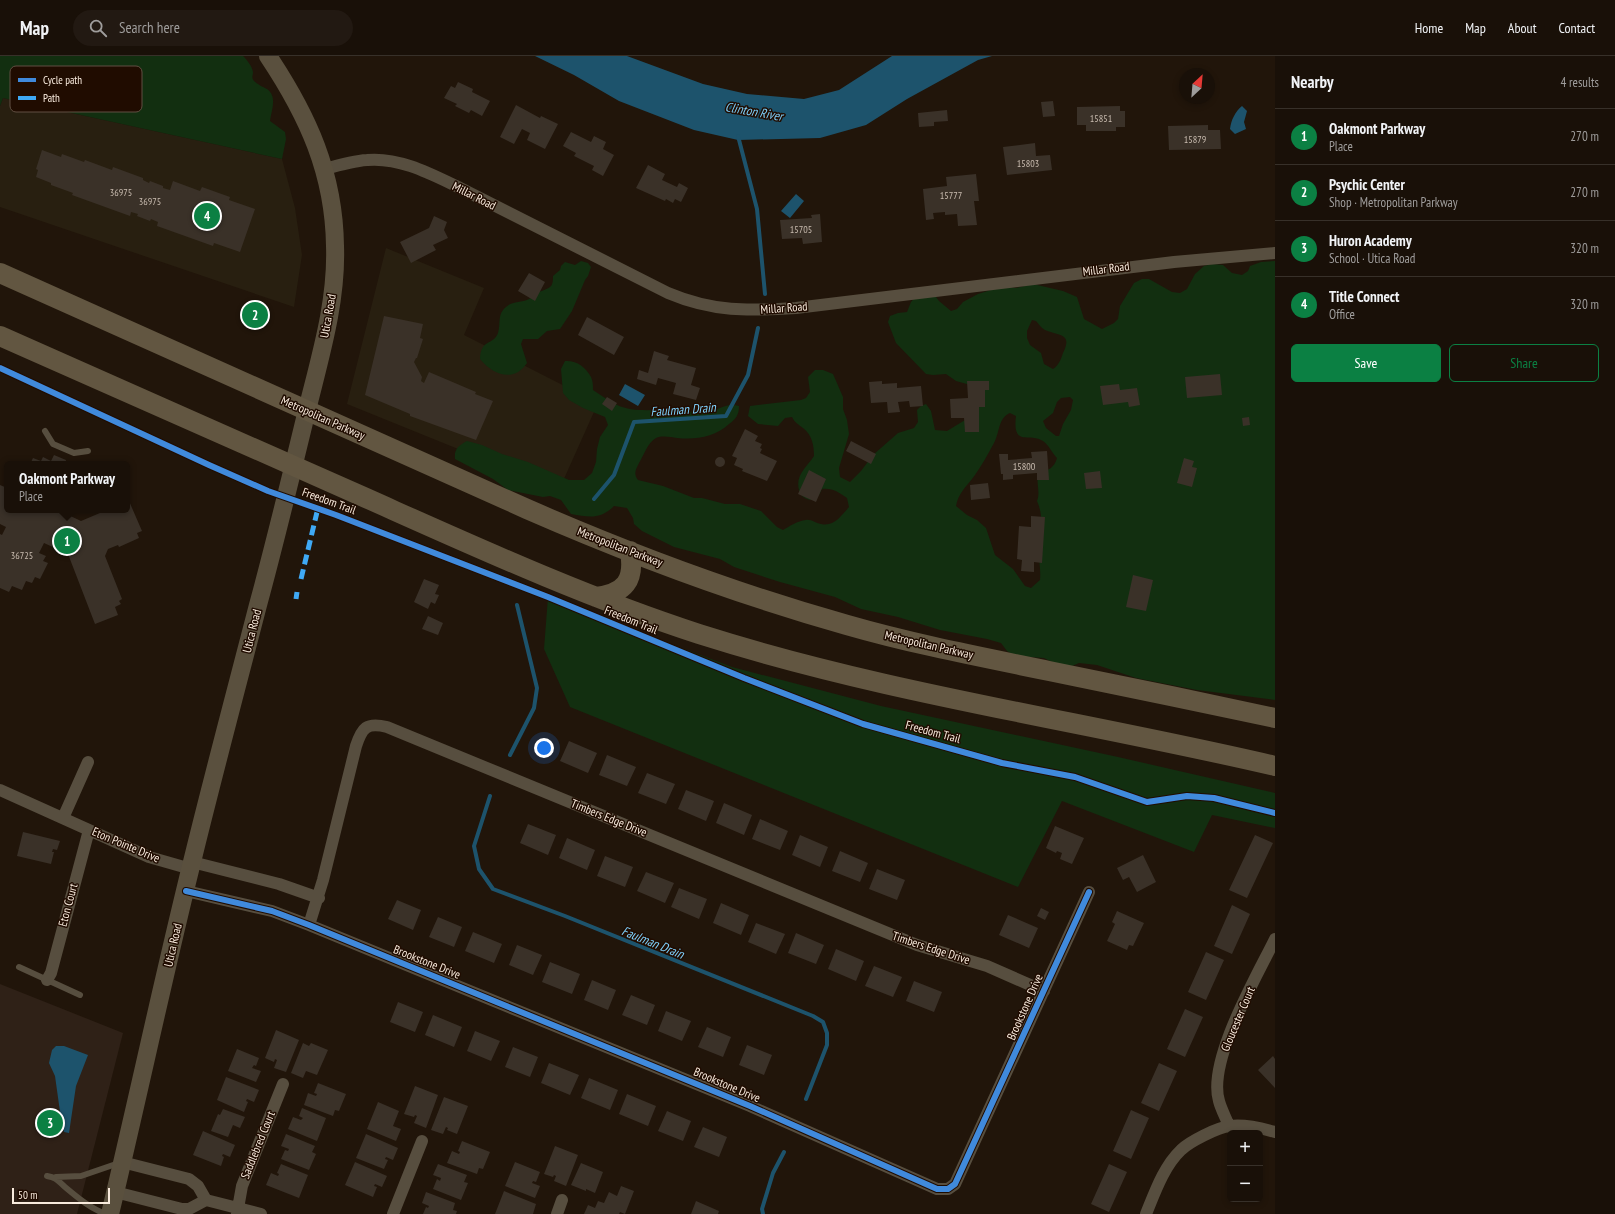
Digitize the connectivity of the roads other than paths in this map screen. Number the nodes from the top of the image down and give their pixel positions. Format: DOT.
graph roads {
  1 [pos="268,56"];
  2 [pos="325,169"];
  3 [pos="1275,253"];
  4 [pos="3,276"];
  5 [pos="0,336"];
  6 [pos="307,411"];
  7 [pos="45,431"];
  8 [pos="88,450"];
  9 [pos="294,466"];
  10 [pos="630,551"];
  11 [pos="596,597"];
  12 [pos="1275,718"];
  13 [pos="88,762"];
  14 [pos="1275,766"];
  15 [pos="0,790"];
  16 [pos="63,818"];
  17 [pos="89,830"];
  18 [pos="191,866"];
  19 [pos="186,891"];
  20 [pos="1089,892"];
  21 [pos="319,898"];
  22 [pos="309,925"];
  23 [pos="1275,939"];
  24 [pos="19,967"];
  25 [pos="48,980"];
  26 [pos="1044,991"];
  27 [pos="80,995"];
  28 [pos="283,1084"];
  29 [pos="1229,1126"];
  30 [pos="1275,1132"];
  31 [pos="422,1141"];
  32 [pos="122,1162"];
  33 [pos="47,1176"];
  34 [pos="56,1178"];
  35 [pos="115,1192"];
  36 [pos="206,1200"];
  37 [pos="562,1200"];
  38 [pos="237,1211"];
  39 [pos="106,1214"];
  40 [pos="110,1214"];
  41 [pos="261,1214"];
  42 [pos="393,1214"];
  43 [pos="557,1214"];
  44 [pos="1146,1214"];
  1 -- 2 [label="main road, Utica Road"];
  2 -- 3 [label="street, Millar Road"];
  2 -- 6 [label="main road, Utica Road"];
  4 -- 6 [label="main road, Metropolitan Parkway"];
  5 -- 9 [label="main road"];
  6 -- 9 [label="main road, Utica Road"];
  6 -- 10 [label="main road, Metropolitan Parkway"];
  7 -- 8 [label="lane"];
  9 -- 11 [label="main road"];
  9 -- 18 [label="main road, Utica Road"];
  10 -- 11 [label="main road"];
  10 -- 12 [label="main road, Metropolitan Parkway"];
  11 -- 14 [label="main road"];
  13 -- 16 [label="street"];
  15 -- 16 [label="street, Eton Pointe Drive"];
  16 -- 17 [label="street, Eton Pointe Drive"];
  17 -- 18 [label="street, Eton Pointe Drive"];
  17 -- 25 [label="street, Eton Court"];
  18 -- 19 [label="main road, Utica Road"];
  18 -- 21 [label="street"];
  19 -- 22 [label="street, Brookstone Drive"];
  19 -- 32 [label="main road, Utica Road"];
  20 -- 26 [label="street, Brookstone Drive"];
  21 -- 22 [label="street, Timbers Edge Drive"];
  21 -- 26 [label="street, Timbers Edge Drive"];
  22 -- 26 [label="street, Brookstone Drive"];
  23 -- 29 [label="street, Gloucester Court"];
  24 -- 25 [label="lane"];
  25 -- 27 [label="lane"];
  28 -- 38 [label="street, Saddlebred Court"];
  29 -- 30 [label="street"];
  29 -- 44 [label="street"];
  31 -- 42 [label="street"];
  32 -- 34 [label="lane"];
  32 -- 35 [label="main road, Utica Road"];
  32 -- 36 [label="street"];
  33 -- 34 [label="lane"];
  34 -- 39 [label="lane"];
  35 -- 36 [label="street"];
  35 -- 40 [label="main road, Utica Road"];
  36 -- 38 [label="street"];
  37 -- 43 [label="street"];
  38 -- 41 [label="street"];
}
